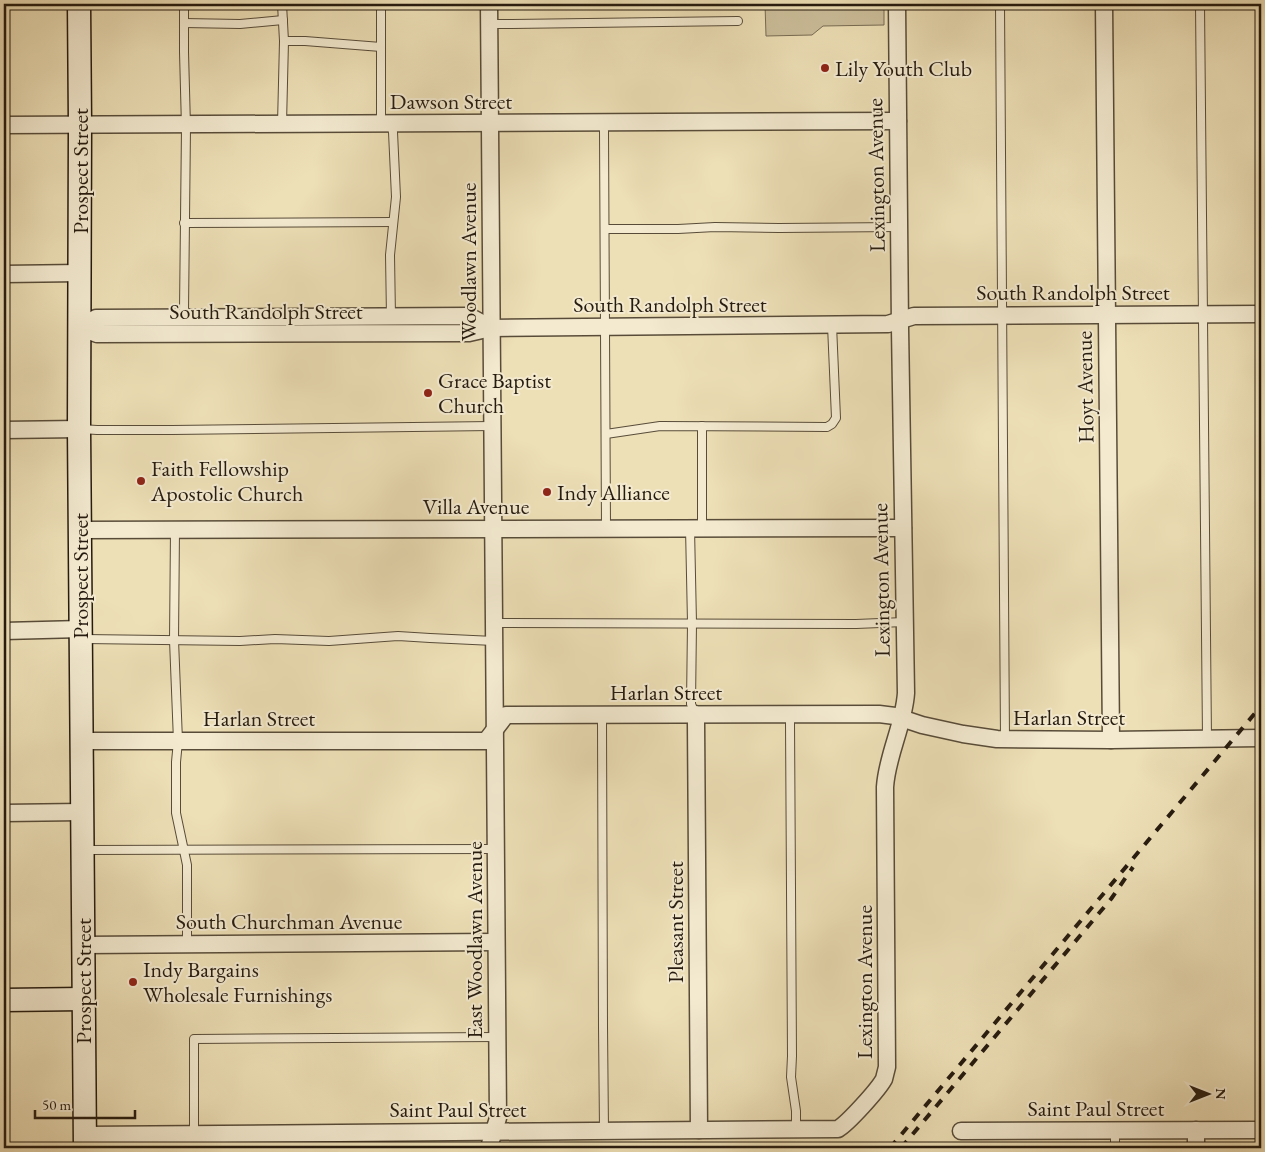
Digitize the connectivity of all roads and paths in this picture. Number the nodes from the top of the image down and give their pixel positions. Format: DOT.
graph roads {
  1 [pos="79,4"];
  2 [pos="184,4"];
  3 [pos="282,4"];
  4 [pos="381,4"];
  5 [pos="489,4"];
  6 [pos="897,4"];
  7 [pos="1000,4"];
  8 [pos="1104,4"];
  9 [pos="1200,4"];
  10 [pos="283,20"];
  11 [pos="738,21"];
  12 [pos="184,22"];
  13 [pos="489,24"];
  14 [pos="284,41"];
  15 [pos="381,47"];
  16 [pos="898,121"];
  17 [pos="490,123"];
  18 [pos="603,123"];
  19 [pos="282,124"];
  20 [pos="385,124"];
  21 [pos="4,125"];
  22 [pos="186,125"];
  23 [pos="80,126"];
  24 [pos="393,222"];
  25 [pos="184,223"];
  26 [pos="899,227"];
  27 [pos="605,230"];
  28 [pos="80,273"];
  29 [pos="4,274"];
  30 [pos="184,311"];
  31 [pos="1203,314"];
  32 [pos="1261,314"];
  33 [pos="1002,315"];
  34 [pos="1107,315"];
  35 [pos="391,317"];
  36 [pos="900,320"];
  37 [pos="832,325"];
  38 [pos="79,327"];
  39 [pos="606,327"];
  40 [pos="491,328"];
  41 [pos="492,426"];
  42 [pos="702,426"];
  43 [pos="79,429"];
  44 [pos="4,430"];
  45 [pos="606,434"];
  46 [pos="492,528"];
  47 [pos="606,528"];
  48 [pos="696,528"];
  49 [pos="903,528"];
  50 [pos="80,530"];
  51 [pos="175,530"];
  52 [pos="904,622"];
  53 [pos="494,623"];
  54 [pos="692,623"];
  55 [pos="4,630"];
  56 [pos="81,634"];
  57 [pos="174,640"];
  58 [pos="494,640"];
  59 [pos="600,714"];
  60 [pos="695,714"];
  61 [pos="788,714"];
  62 [pos="902,718"];
  63 [pos="495,730"];
  64 [pos="1261,738"];
  65 [pos="1005,739"];
  66 [pos="1207,739"];
  67 [pos="1111,740"];
  68 [pos="82,741"];
  69 [pos="178,741"];
  70 [pos="82,812"];
  71 [pos="4,813"];
  72 [pos="184,849"];
  73 [pos="496,849"];
  74 [pos="82,850"];
  75 [pos="496,942"];
  76 [pos="187,944"];
  77 [pos="83,945"];
  78 [pos="83,998"];
  79 [pos="4,1000"];
  80 [pos="497,1037"];
  81 [pos="796,1129"];
  82 [pos="833,1129"];
  83 [pos="604,1130"];
  84 [pos="699,1130"];
  85 [pos="1114,1130"];
  86 [pos="1196,1130"];
  87 [pos="1261,1130"];
  88 [pos="960,1131"];
  89 [pos="494,1132"];
  90 [pos="185,1139"];
  91 [pos="85,1142"];
  92 [pos="490,1148"];
  93 [pos="1115,1148"];
  94 [pos="1196,1148"];
  1 -- 23 [label="main road, Prospect Street"];
  2 -- 12 [label="lane"];
  3 -- 10 [label="lane"];
  4 -- 15 [label="lane"];
  5 -- 13 [label="street, Woodlawn Avenue"];
  6 -- 16 [label="street, Lexington Avenue"];
  7 -- 33 [label="lane"];
  8 -- 34 [label="street, Hoyt Avenue"];
  9 -- 31 [label="lane"];
  10 -- 12 [label="lane"];
  10 -- 14 [label="lane"];
  11 -- 13 [label="lane"];
  12 -- 22 [label="lane"];
  13 -- 17 [label="street, Woodlawn Avenue"];
  14 -- 15 [label="lane"];
  14 -- 19 [label="lane"];
  15 -- 20 [label="lane"];
  16 -- 18 [label="street, Dawson Street"];
  16 -- 26 [label="street, Lexington Avenue"];
  17 -- 18 [label="street, Dawson Street"];
  17 -- 20 [label="street, Dawson Street"];
  17 -- 40 [label="street, Woodlawn Avenue"];
  18 -- 27 [label="lane"];
  19 -- 20 [label="street, Dawson Street"];
  19 -- 22 [label="street, Dawson Street"];
  20 -- 24 [label="lane"];
  21 -- 23 [label="street, Dawson Street"];
  22 -- 23 [label="street, Dawson Street"];
  22 -- 25 [label="lane"];
  23 -- 28 [label="main road, Prospect Street"];
  24 -- 25 [label="lane"];
  24 -- 35 [label="lane"];
  25 -- 30 [label="lane"];
  26 -- 27 [label="lane"];
  26 -- 36 [label="street, Lexington Avenue"];
  27 -- 39 [label="lane"];
  28 -- 29 [label="street"];
  28 -- 38 [label="main road, Prospect Street"];
  31 -- 32 [label="street, South Randolph Street"];
  31 -- 34 [label="street, South Randolph Street"];
  31 -- 66 [label="lane"];
  33 -- 34 [label="street, South Randolph Street"];
  33 -- 36 [label="street, South Randolph Street"];
  33 -- 65 [label="lane"];
  34 -- 67 [label="street, Hoyt Avenue"];
  35 -- 38 [label="street"];
  35 -- 40 [label="street"];
  36 -- 37 [label="street, South Randolph Street"];
  36 -- 49 [label="street, Lexington Avenue"];
  37 -- 39 [label="street, South Randolph Street"];
  37 -- 42 [label="lane"];
  38 -- 40 [label="street, South Randolph Street"];
  38 -- 43 [label="main road, Prospect Street"];
  39 -- 40 [label="street, South Randolph Street"];
  39 -- 45 [label="lane"];
  40 -- 41 [label="street, Woodlawn Avenue"];
  41 -- 43 [label="lane"];
  41 -- 46 [label="street, Woodlawn Avenue"];
  42 -- 45 [label="lane"];
  42 -- 48 [label="lane"];
  43 -- 44 [label="street"];
  43 -- 50 [label="main road, Prospect Street"];
  45 -- 47 [label="lane"];
  46 -- 47 [label="street, Villa Avenue"];
  46 -- 51 [label="street, Villa Avenue"];
  46 -- 53 [label="street, Woodlawn Avenue"];
  47 -- 48 [label="street, Villa Avenue"];
  48 -- 49 [label="street, Villa Avenue"];
  48 -- 54 [label="lane"];
  49 -- 52 [label="street, Lexington Avenue"];
  50 -- 51 [label="street, Villa Avenue"];
  50 -- 56 [label="main road, Prospect Street"];
  51 -- 57 [label="lane"];
  52 -- 54 [label="lane"];
  52 -- 62 [label="street, Lexington Avenue"];
  53 -- 54 [label="lane"];
  53 -- 58 [label="street, Woodlawn Avenue"];
  54 -- 60 [label="lane"];
  55 -- 56 [label="street"];
  56 -- 57 [label="lane"];
  56 -- 68 [label="main road, Prospect Street"];
  57 -- 58 [label="lane"];
  57 -- 69 [label="lane"];
  58 -- 63 [label="street, Woodlawn Avenue"];
  59 -- 60 [label="street, Harlan Street"];
  59 -- 63 [label="street, Harlan Street"];
  59 -- 83 [label="lane"];
  60 -- 61 [label="street, Harlan Street"];
  60 -- 84 [label="street, Pleasant Street"];
  61 -- 62 [label="street, Harlan Street"];
  61 -- 81 [label="lane"];
  62 -- 65 [label="street, Harlan Street"];
  62 -- 82 [label="street, Lexington Avenue"];
  63 -- 69 [label="street, Harlan Street"];
  63 -- 73 [label="street, East Woodlawn Avenue"];
  64 -- 66 [label="street, Harlan Street"];
  65 -- 67 [label="street, Harlan Street"];
  66 -- 67 [label="street, Harlan Street"];
  68 -- 69 [label="street, Harlan Street"];
  68 -- 70 [label="main road, Prospect Street"];
  69 -- 72 [label="lane"];
  70 -- 71 [label="street"];
  70 -- 74 [label="main road, Prospect Street"];
  72 -- 73 [label="lane"];
  72 -- 74 [label="lane"];
  72 -- 76 [label="lane"];
  73 -- 75 [label="street, East Woodlawn Avenue"];
  74 -- 77 [label="main road, Prospect Street"];
  75 -- 76 [label="street, South Churchman Avenue"];
  75 -- 80 [label="street, East Woodlawn Avenue"];
  76 -- 77 [label="street, South Churchman Avenue"];
  77 -- 78 [label="main road, Prospect Street"];
  78 -- 79 [label="main road"];
  78 -- 91 [label="main road, Prospect Street"];
  80 -- 89 [label="street, East Woodlawn Avenue"];
  80 -- 90 [label="lane"];
  81 -- 82 [label="street, Saint Paul Street"];
  81 -- 84 [label="street, Saint Paul Street"];
  83 -- 84 [label="street, Saint Paul Street"];
  83 -- 89 [label="street, Saint Paul Street"];
  85 -- 86 [label="street, Saint Paul Street"];
  85 -- 88 [label="street, Saint Paul Street"];
  85 -- 93 [label="lane"];
  86 -- 87 [label="street, Saint Paul Street"];
  86 -- 94 [label="street"];
  89 -- 90 [label="street, Saint Paul Street"];
  89 -- 92 [label="street, East Woodlawn Avenue"];
  90 -- 91 [label="street, Saint Paul Street"];
}
